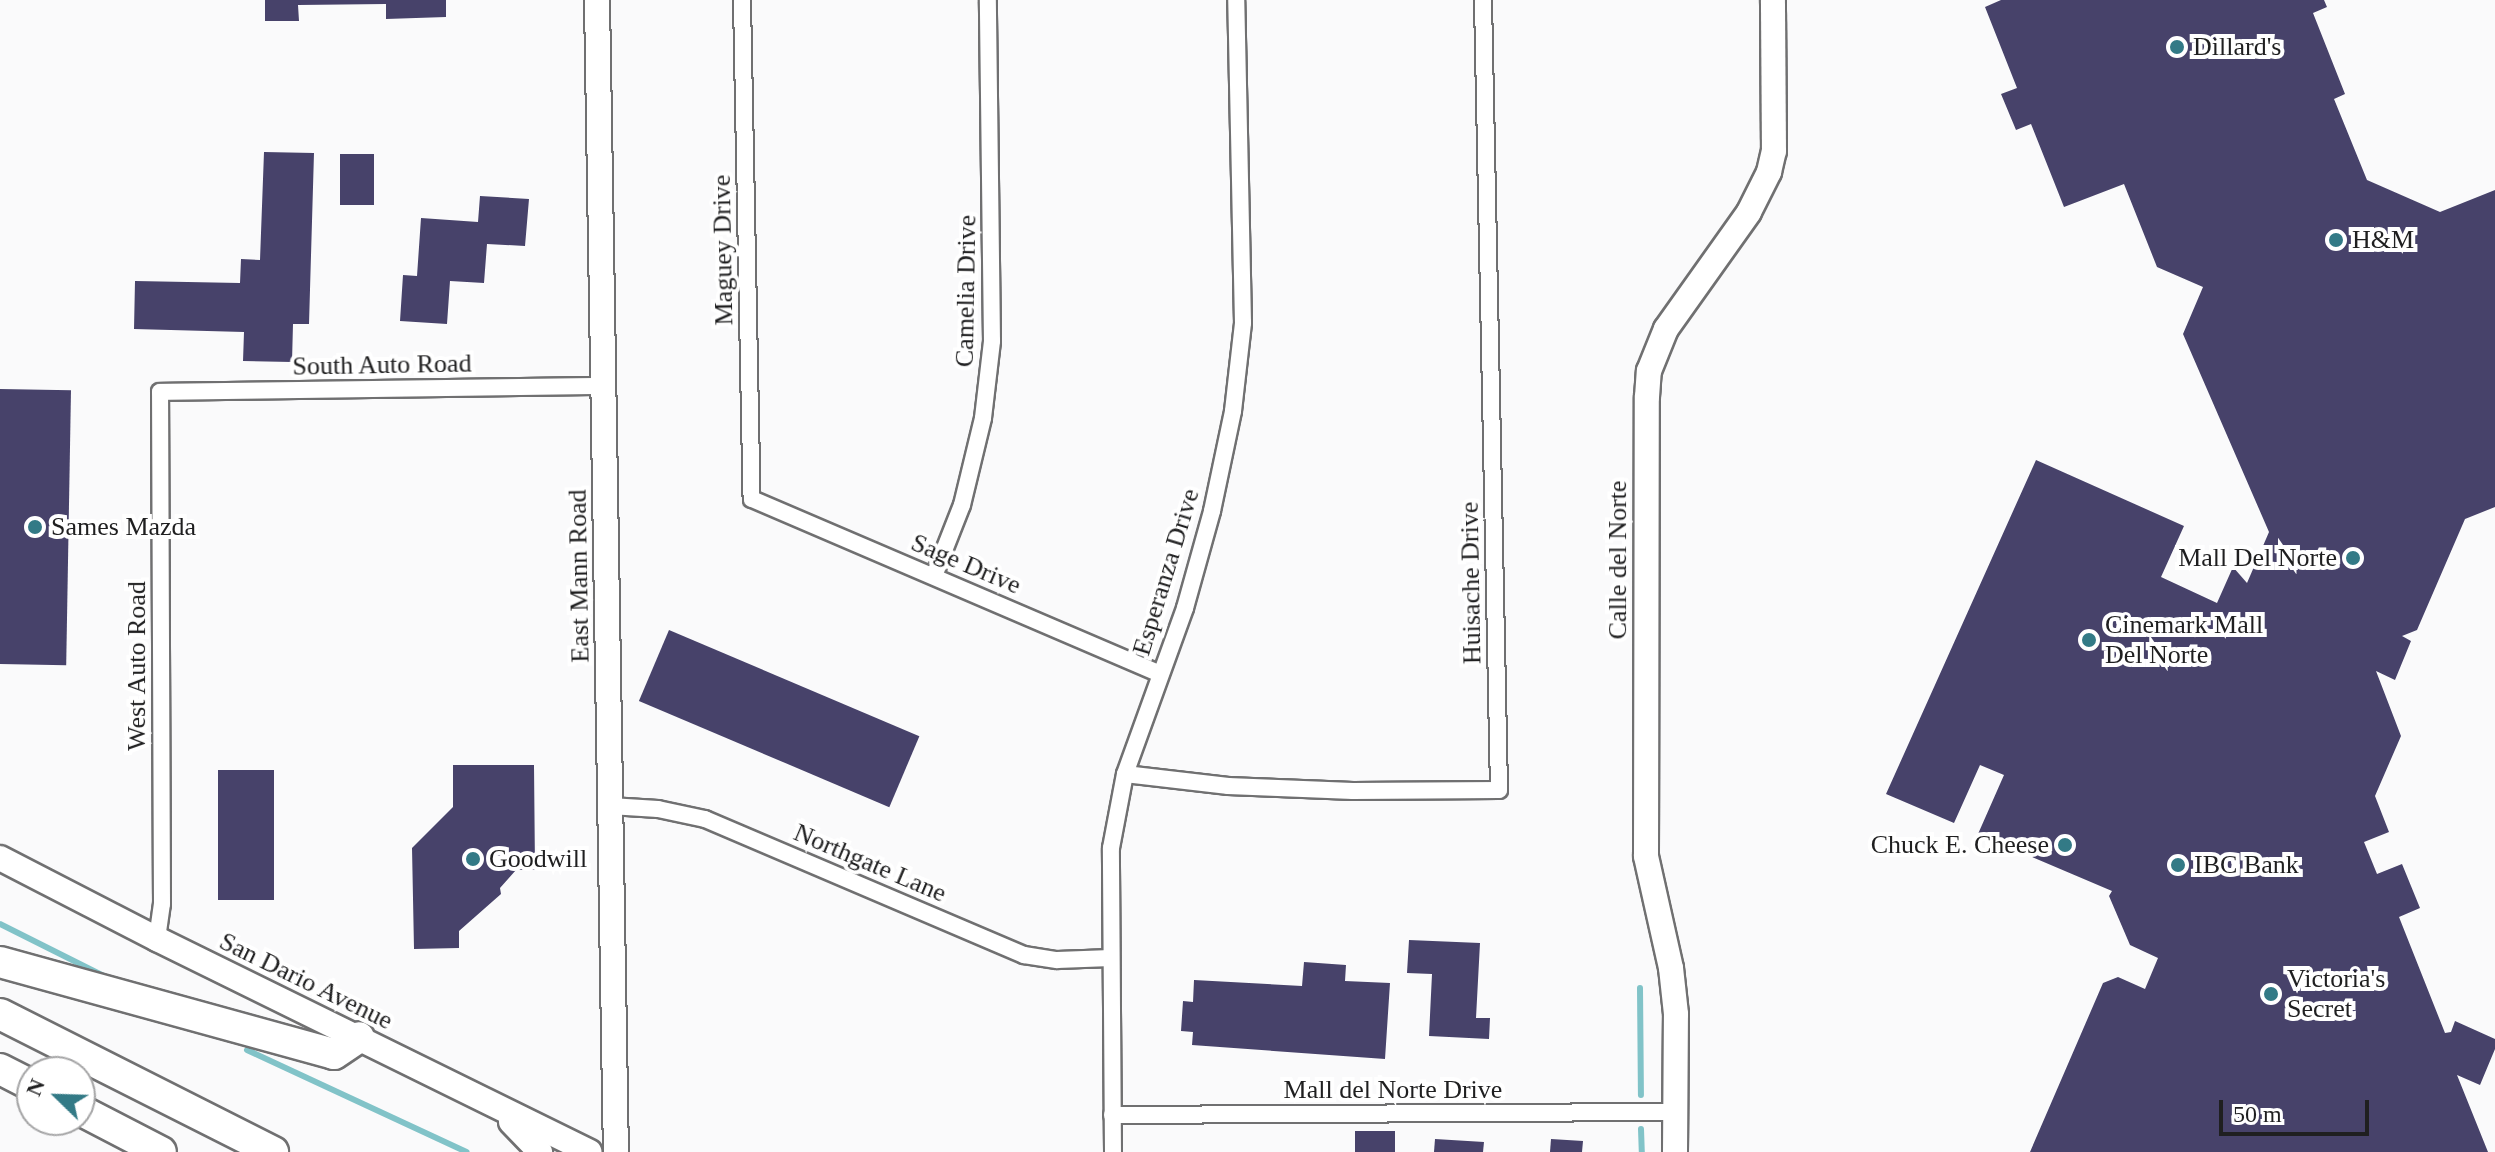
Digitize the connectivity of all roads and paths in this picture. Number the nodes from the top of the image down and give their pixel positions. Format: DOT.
graph roads {
  1 [pos="597,0"];
  2 [pos="742,0"];
  3 [pos="988,0"];
  4 [pos="1236,0"];
  5 [pos="1483,0"];
  6 [pos="1773,0"];
  7 [pos="604,386"];
  8 [pos="160,392"];
  9 [pos="752,499"];
  10 [pos="934,576"];
  11 [pos="1160,674"];
  12 [pos="1125,774"];
  13 [pos="610,806"];
  14 [pos="0,858"];
  15 [pos="157,939"];
  16 [pos="1111,958"];
  17 [pos="0,962"];
  18 [pos="0,1014"];
  19 [pos="359,1037"];
  20 [pos="501,1111"];
  21 [pos="1675,1112"];
  22 [pos="1112,1115"];
  23 [pos="96,1118"];
  24 [pos="161,1152"];
  25 [pos="273,1152"];
  26 [pos="540,1152"];
  27 [pos="589,1152"];
  28 [pos="616,1152"];
  29 [pos="1113,1152"];
  30 [pos="1675,1152"];
  1 -- 7 [label="street, East Mann Road"];
  2 -- 9 [label="street, Maguey Drive"];
  3 -- 10 [label="street, Camelia Drive"];
  4 -- 11 [label="street, Esperanza Drive"];
  5 -- 12 [label="street, Huisache Drive"];
  6 -- 21 [label="street, Calle del Norte"];
  7 -- 8 [label="street, South Auto Road"];
  7 -- 13 [label="street, East Mann Road"];
  8 -- 15 [label="street, West Auto Road"];
  9 -- 10 [label="street, Sage Drive"];
  10 -- 11 [label="street, Sage Drive"];
  11 -- 12 [label="street, Esperanza Drive"];
  12 -- 16 [label="street, Esperanza Drive"];
  13 -- 16 [label="street, Northgate Lane"];
  13 -- 28 [label="street, East Mann Road"];
  14 -- 15 [label="street, San Dario Avenue"];
  15 -- 19 [label="street, San Dario Avenue"];
  16 -- 22 [label="street, Esperanza Drive"];
  17 -- 19 [label="highway"];
  18 -- 25 [label="highway"];
  19 -- 20 [label="street, San Dario Avenue"];
  20 -- 26 [label="street"];
  20 -- 27 [label="street, San Dario Avenue"];
  21 -- 22 [label="street, Mall del Norte Drive"];
  21 -- 30 [label="street, Calle del Norte"];
  22 -- 29 [label="street, Esperanza Drive"];
  23 -- 24 [label="highway"];
}
